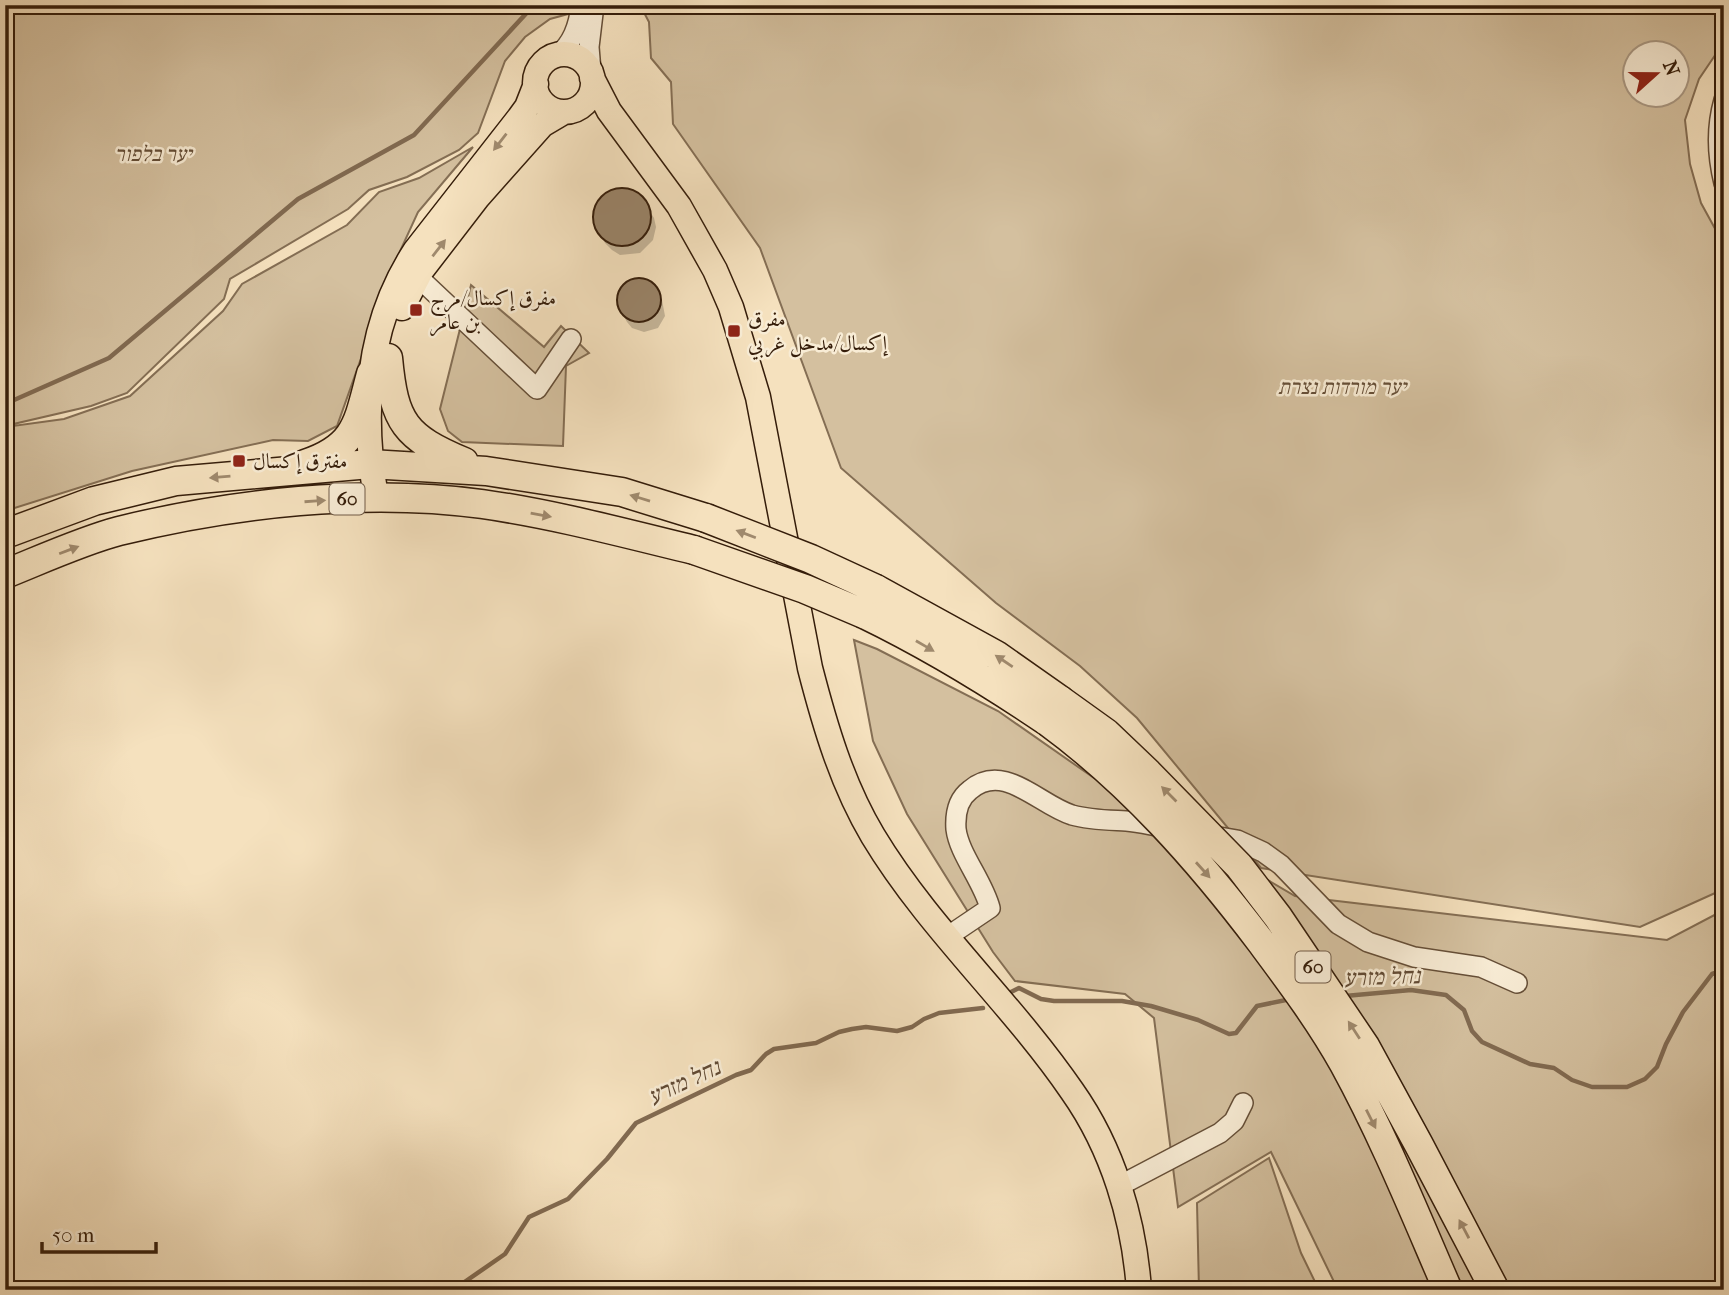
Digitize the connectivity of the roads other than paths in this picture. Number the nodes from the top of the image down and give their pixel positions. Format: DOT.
graph roads {
  1 [pos="581,5"];
  2 [pos="594,5"];
  3 [pos="558,55"];
  4 [pos="592,74"];
  5 [pos="536,84"];
  6 [pos="1724,100"];
  7 [pos="567,112"];
  8 [pos="640,153"];
  9 [pos="1724,183"];
  10 [pos="418,276"];
  11 [pos="571,339"];
  12 [pos="379,366"];
  13 [pos="379,465"];
  14 [pos="486,471"];
  15 [pos="278,472"];
  16 [pos="376,497"];
  17 [pos="5,534"];
  18 [pos="5,574"];
  19 [pos="870,602"];
  20 [pos="1054,711"];
  21 [pos="947,937"];
  22 [pos="1517,983"];
  23 [pos="1243,1103"];
  24 [pos="1119,1186"];
  25 [pos="1139,1290"];
  26 [pos="1448,1290"];
  27 [pos="1495,1290"];
  1 -- 3 [label="street"];
  2 -- 4 [label="street"];
  3 -- 4 [label="main road"];
  3 -- 5 [label="main road"];
  4 -- 7 [label="main road"];
  4 -- 8 [label="main road"];
  5 -- 7 [label="main road"];
  5 -- 12 [label="main road, one-way"];
  6 -- 9 [label="street"];
  7 -- 8 [label="main road"];
  10 -- 7 [label="main road, one-way"];
  8 -- 21 [label="main road"];
  10 -- 11 [label="street"];
  10 -- 12 [label="main road"];
  12 -- 13 [label="main road"];
  12 -- 14 [label="highway"];
  12 -- 15 [label="highway"];
  13 -- 14 [label="highway, 60"];
  13 -- 15 [label="highway, 60"];
  13 -- 16 [label="main road"];
  19 -- 14 [label="highway, 60, one-way, bridge"];
  15 -- 17 [label="highway, 60, one-way"];
  18 -- 16 [label="highway, 60, one-way"];
  16 -- 19 [label="highway, 60, one-way, bridge"];
  19 -- 20 [label="highway, 60"];
  20 -- 26 [label="highway, 60, one-way, bridge"];
  27 -- 20 [label="highway, 60, one-way, bridge"];
  21 -- 22 [label="street"];
  21 -- 24 [label="main road"];
  23 -- 24 [label="street"];
  24 -- 25 [label="main road"];
}
